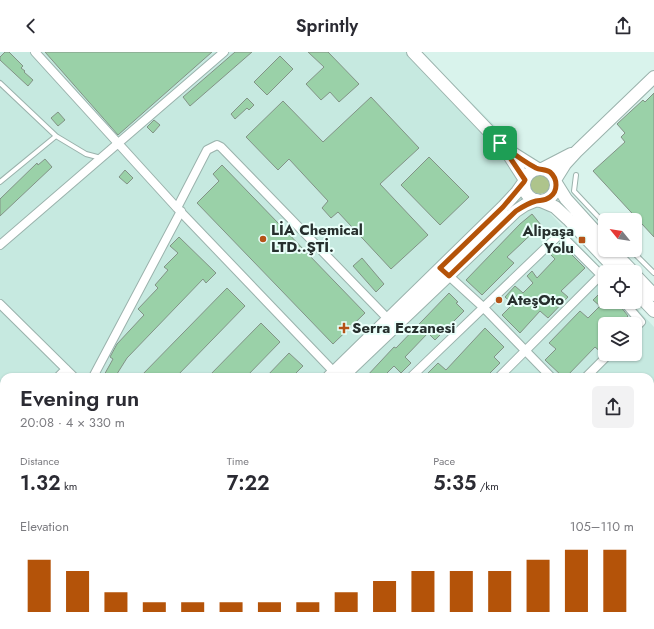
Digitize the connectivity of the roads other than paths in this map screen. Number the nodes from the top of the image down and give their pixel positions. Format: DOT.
graph roads {
  1 [pos="34,52"];
  2 [pos="224,52"];
  3 [pos="413,52"];
  4 [pos="654,77"];
  5 [pos="0,83"];
  6 [pos="56,136"];
  7 [pos="500,143"];
  8 [pos="118,144"];
  9 [pos="576,152"];
  10 [pos="101,158"];
  11 [pos="540,169"];
  12 [pos="576,175"];
  13 [pos="525,181"];
  14 [pos="0,182"];
  15 [pos="556,182"];
  16 [pos="539,201"];
  17 [pos="179,210"];
  18 [pos="598,217"];
  19 [pos="598,234"];
  20 [pos="0,245"];
  21 [pos="619,257"];
  22 [pos="638,257"];
  23 [pos="611,265"];
  24 [pos="626,265"];
  25 [pos="444,272"];
  26 [pos="598,272"];
  27 [pos="654,272"];
  28 [pos="598,282"];
  29 [pos="642,282"];
  30 [pos="654,294"];
  31 [pos="642,298"];
  32 [pos="0,304"];
  33 [pos="484,307"];
  34 [pos="630,309"];
  35 [pos="654,311"];
  36 [pos="638,317"];
  37 [pos="388,319"];
  38 [pos="526,351"];
  39 [pos="602,361"];
  40 [pos="66,369"];
  41 [pos="62,373"];
  42 [pos="70,373"];
  43 [pos="95,373"];
  44 [pos="333,373"];
  45 [pos="339,373"];
  46 [pos="339,373"];
  47 [pos="415,373"];
  48 [pos="503,373"];
  49 [pos="547,373"];
  50 [pos="590,373"];
  1 -- 8 [label="street"];
  2 -- 8 [label="street"];
  3 -- 7 [label="main road"];
  4 -- 9 [label="main road"];
  5 -- 6 [label="lane"];
  6 -- 10 [label="lane"];
  6 -- 14 [label="lane"];
  7 -- 11 [label="main road"];
  7 -- 13 [label="main road"];
  8 -- 10 [label="street"];
  8 -- 17 [label="street"];
  9 -- 11 [label="main road"];
  9 -- 15 [label="main road"];
  10 -- 20 [label="street"];
  11 -- 13 [label="main road"];
  11 -- 15 [label="main road"];
  12 -- 18 [label="lane"];
  13 -- 16 [label="main road"];
  13 -- 25 [label="main road"];
  15 -- 16 [label="main road"];
  15 -- 19 [label="main road"];
  16 -- 23 [label="main road"];
  16 -- 25 [label="main road"];
  17 -- 37 [label="street"];
  17 -- 43 [label="street"];
  17 -- 44 [label="street"];
  21 -- 24 [label="main road"];
  22 -- 27 [label="lane"];
  25 -- 33 [label="street"];
  25 -- 37 [label="main road"];
  25 -- 45 [label="main road"];
  26 -- 33 [label="street"];
  28 -- 38 [label="street"];
  29 -- 30 [label="main road"];
  31 -- 35 [label="main road"];
  32 -- 40 [label="street"];
  33 -- 38 [label="street"];
  33 -- 47 [label="street"];
  34 -- 36 [label="street"];
  37 -- 46 [label="main road"];
  38 -- 48 [label="street"];
  38 -- 49 [label="street"];
  39 -- 50 [label="street"];
  40 -- 41 [label="street"];
  40 -- 42 [label="street"];
}
